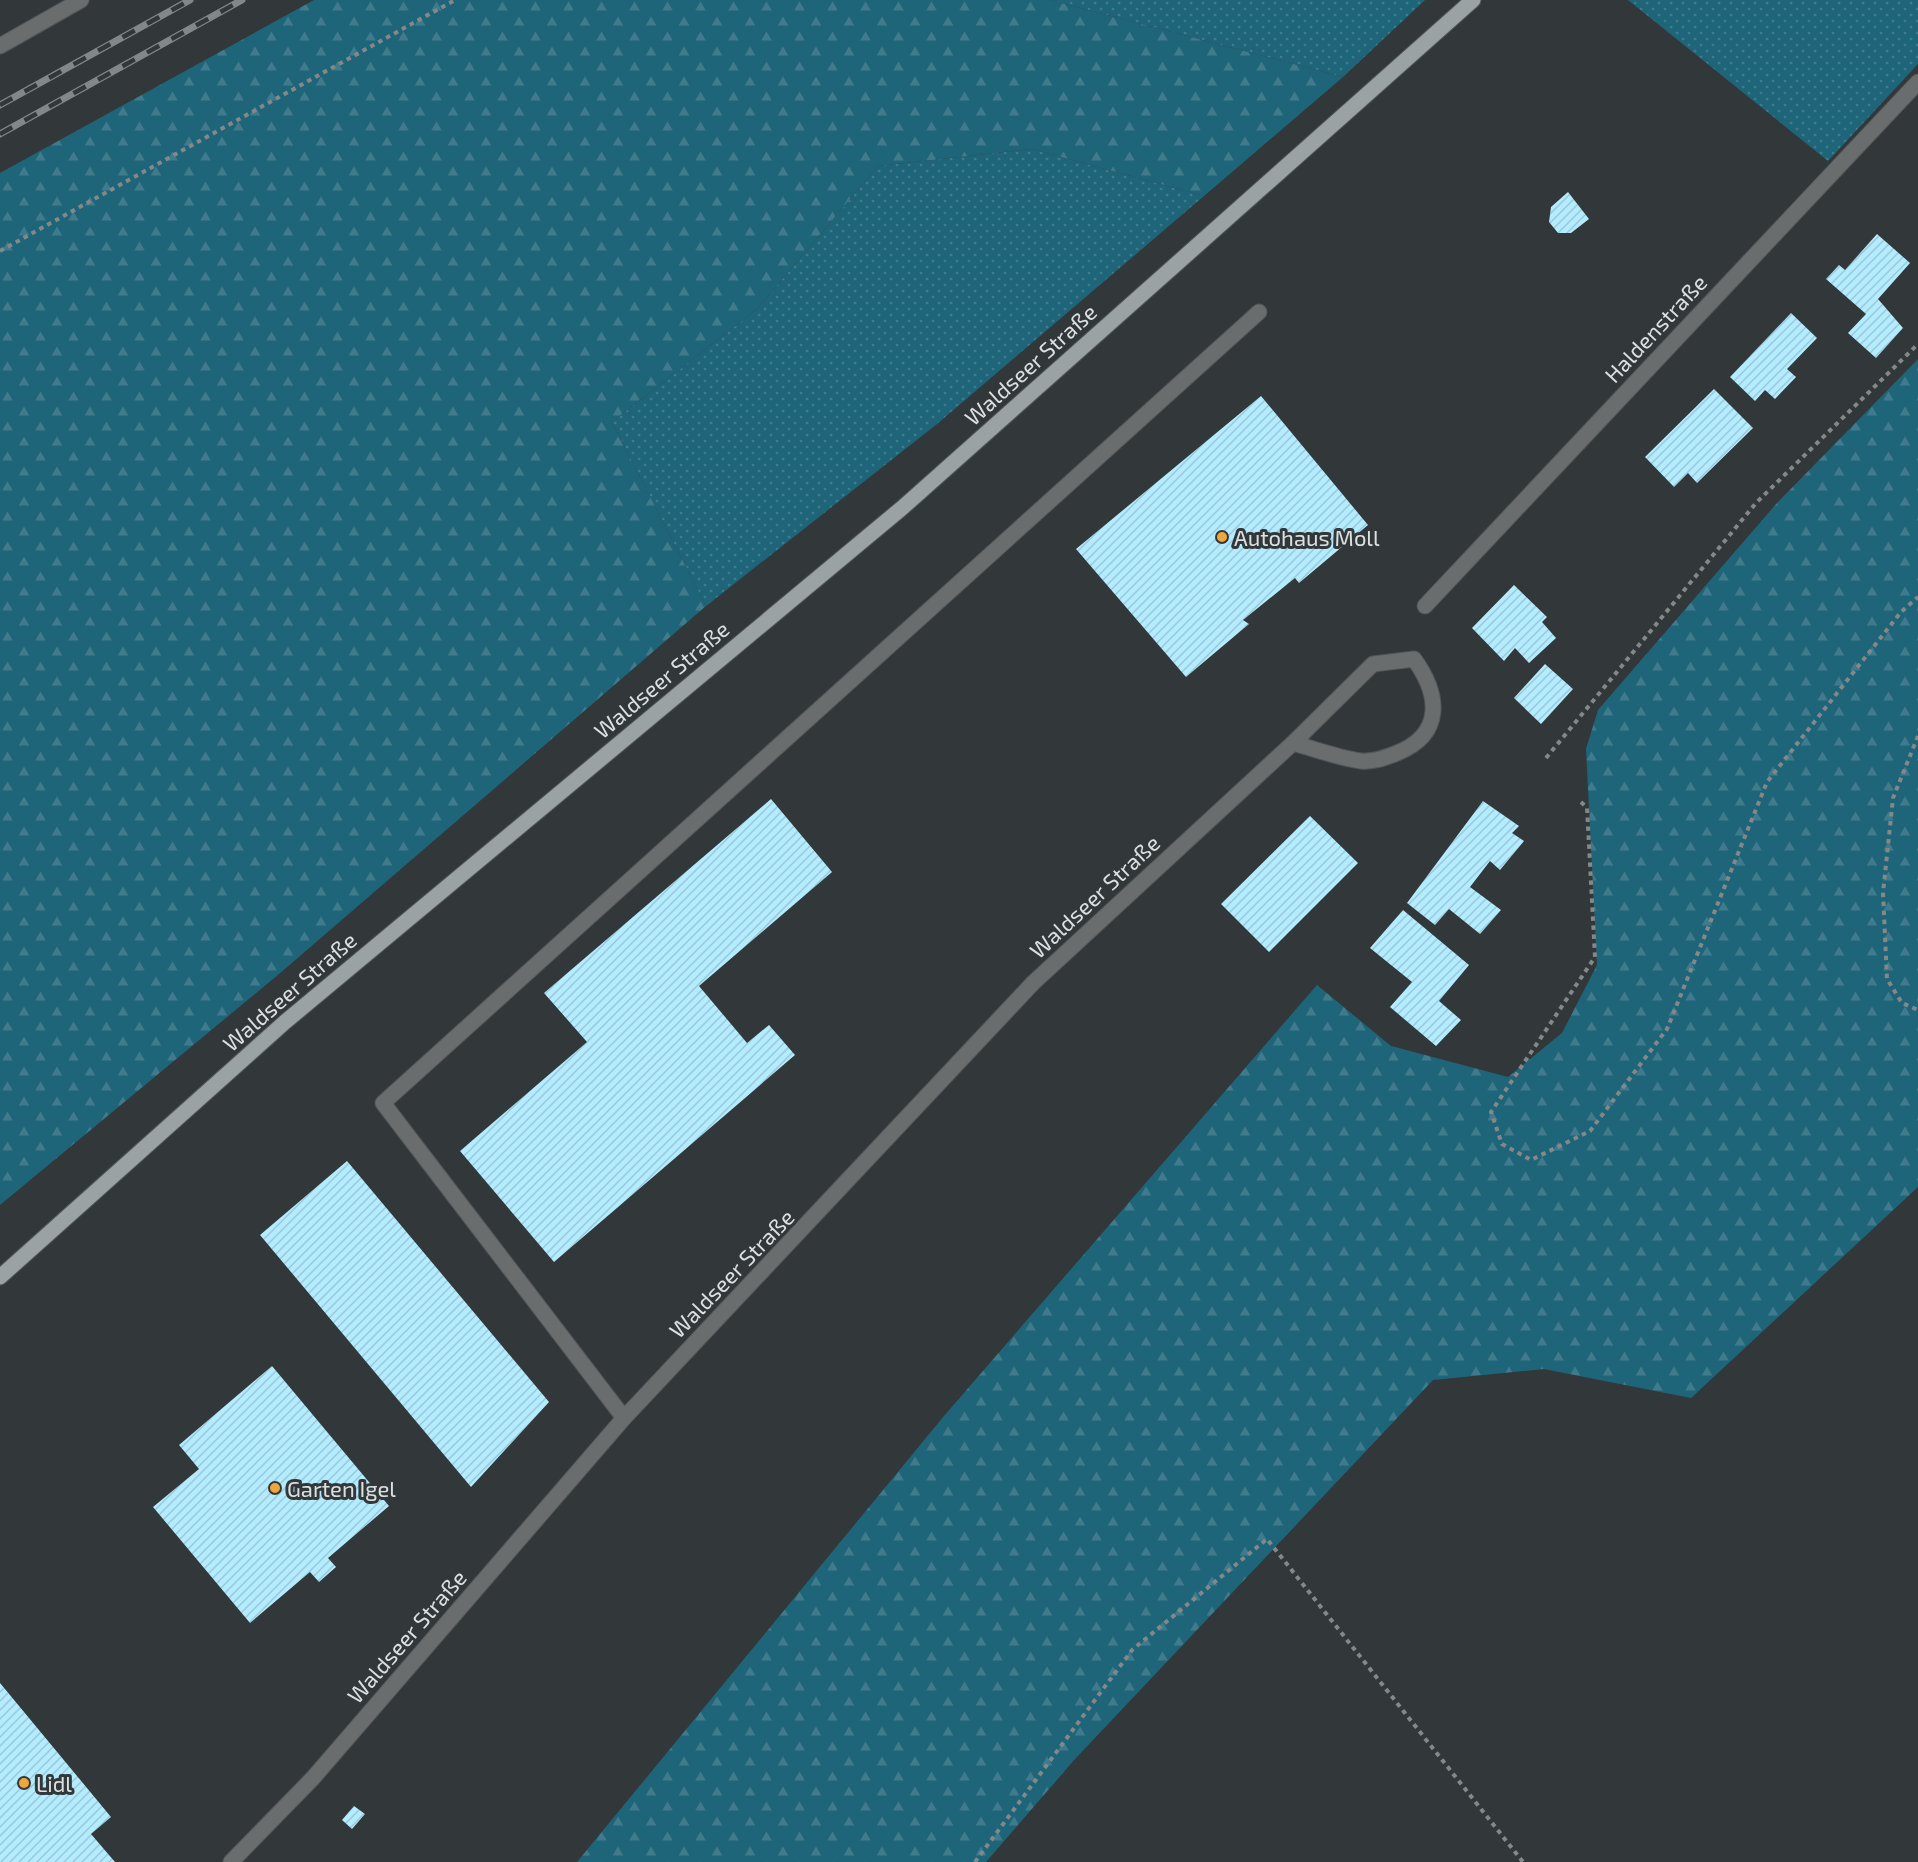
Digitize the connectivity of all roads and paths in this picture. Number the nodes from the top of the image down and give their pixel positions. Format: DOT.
graph roads {
  1 [pos="81,0"];
  2 [pos="455,0"];
  3 [pos="1473,0"];
  4 [pos="0,46"];
  5 [pos="1918,82"];
  6 [pos="0,251"];
  7 [pos="1259,312"];
  8 [pos="1918,344"];
  9 [pos="1918,597"];
  10 [pos="1425,606"];
  11 [pos="1918,736"];
  12 [pos="1293,743"];
  13 [pos="1546,758"];
  14 [pos="1581,802"];
  15 [pos="1918,1011"];
  16 [pos="0,1277"];
  17 [pos="624,1418"];
  18 [pos="231,1862"];
  19 [pos="975,1862"];
  20 [pos="1523,1862"];
  1 -- 4 [label="street"];
  2 -- 6 [label="path"];
  3 -- 16 [label="main road, Waldseer Straße"];
  5 -- 10 [label="street, Haldenstraße"];
  7 -- 17 [label="street"];
  8 -- 13 [label="path"];
  9 -- 14 [label="path"];
  11 -- 15 [label="path"];
  12 -- 12 [label="street, Waldseer Straße"];
  12 -- 17 [label="street, Waldseer Straße"];
  17 -- 18 [label="street, Waldseer Straße"];
  19 -- 20 [label="path"];
}
